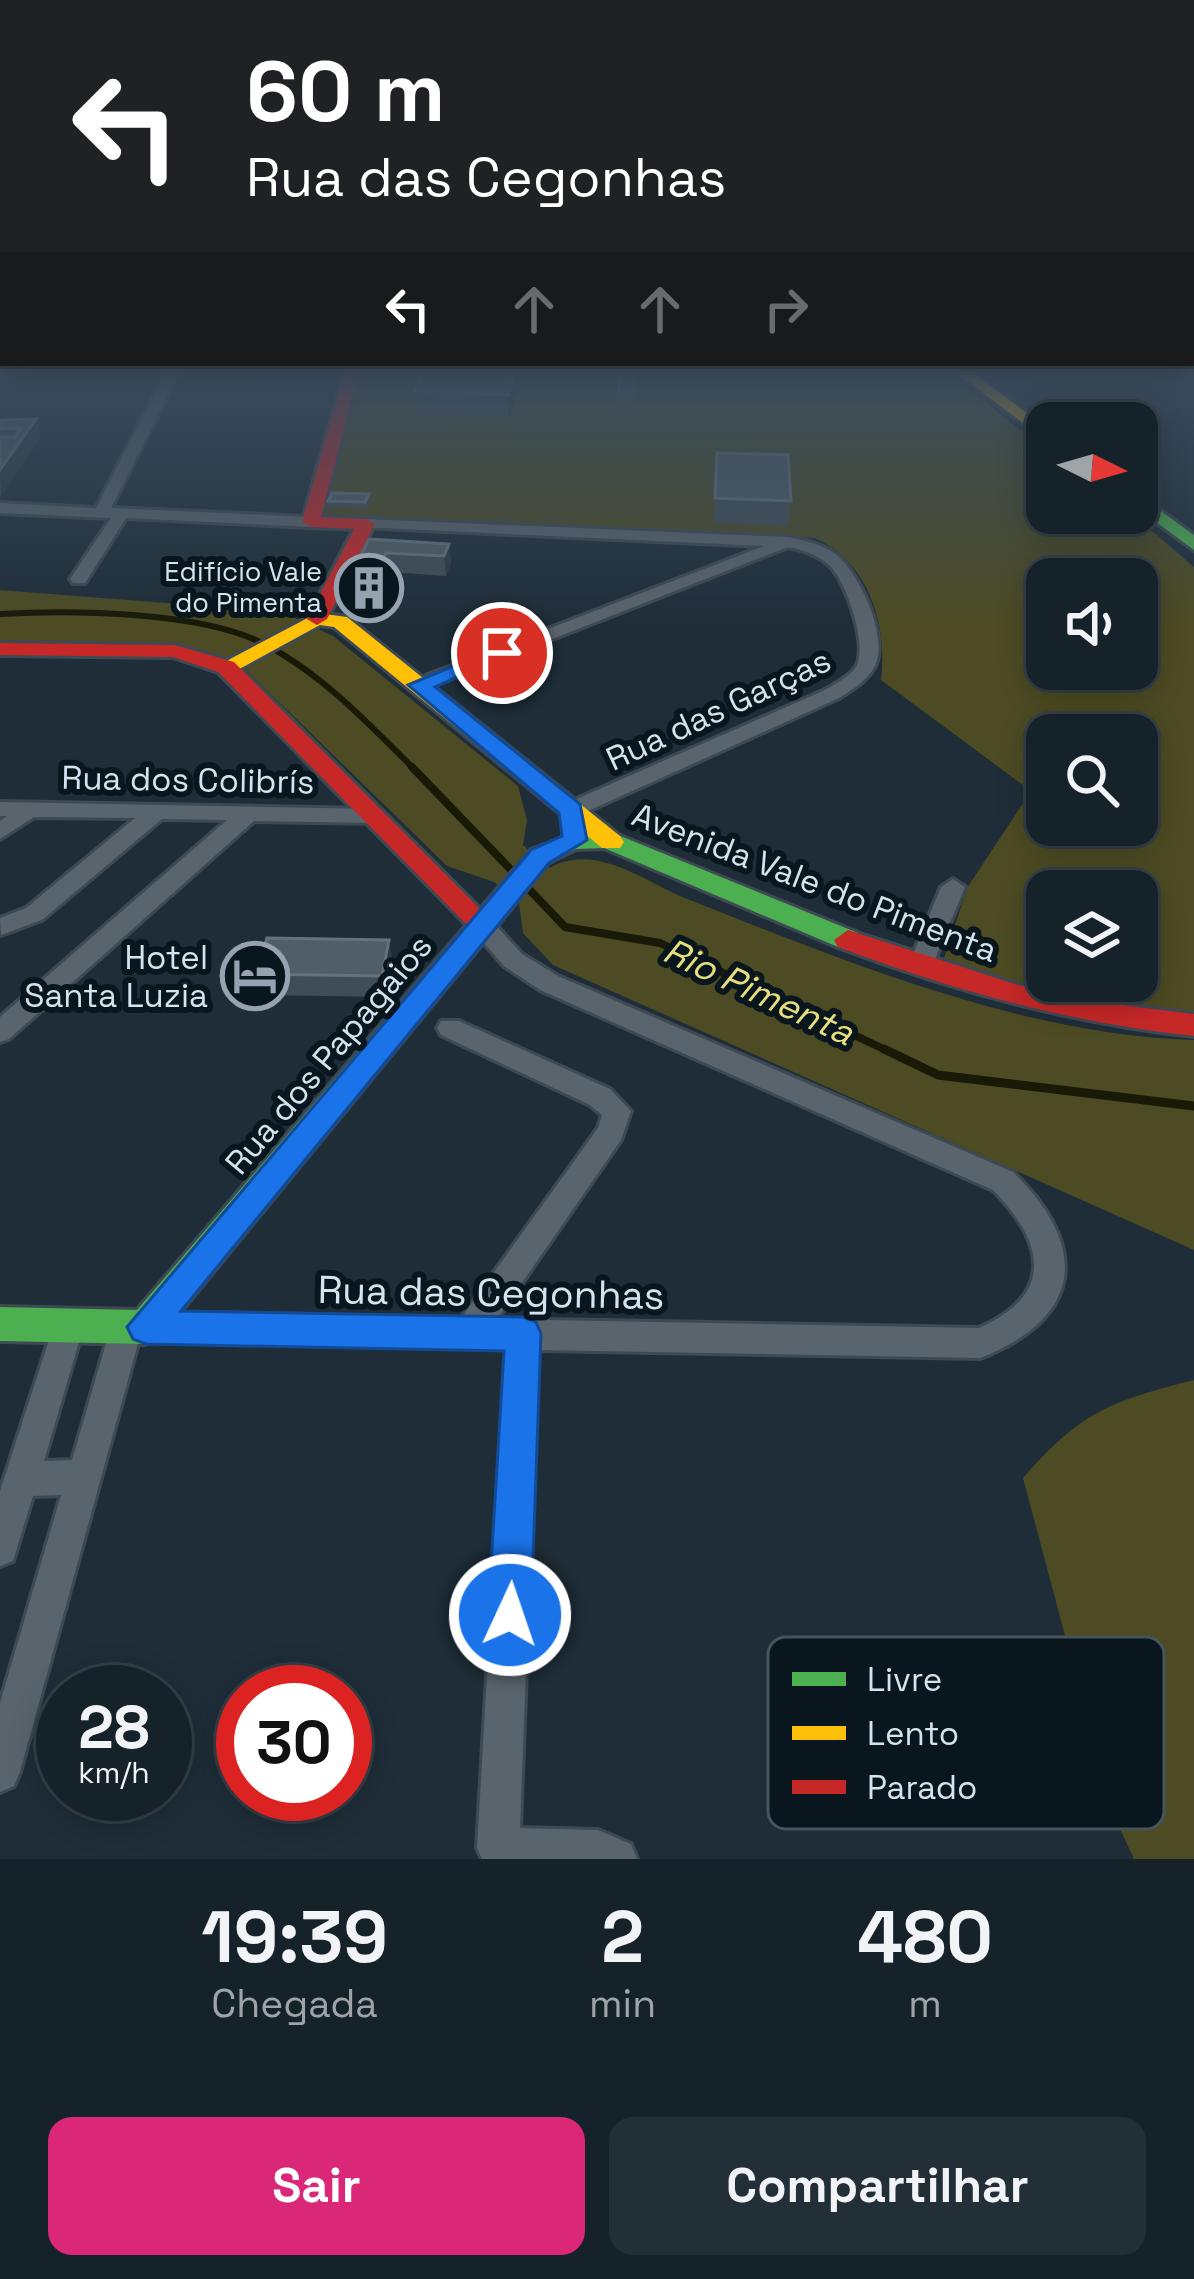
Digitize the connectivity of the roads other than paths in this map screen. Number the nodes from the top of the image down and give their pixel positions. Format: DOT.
graph roads {
  1 [pos="131,455"];
  2 [pos="329,455"];
  3 [pos="1158,491"];
  4 [pos="0,508"];
  5 [pos="101,513"];
  6 [pos="122,514"];
  7 [pos="1158,516"];
  8 [pos="1194,516"];
  9 [pos="311,522"];
  10 [pos="366,524"];
  11 [pos="789,542"];
  12 [pos="1194,544"];
  13 [pos="79,579"];
  14 [pos="308,623"];
  15 [pos="0,649"];
  16 [pos="235,662"];
  17 [pos="419,685"];
  18 [pos="0,808"];
  19 [pos="30,809"];
  20 [pos="571,810"];
  21 [pos="157,812"];
  22 [pos="250,813"];
  23 [pos="374,816"];
  24 [pos="0,832"];
  25 [pos="575,840"];
  26 [pos="611,842"];
  27 [pos="953,887"];
  28 [pos="478,921"];
  29 [pos="2,927"];
  30 [pos="920,965"];
  31 [pos="1194,1025"];
  32 [pos="450,1028"];
  33 [pos="0,1032"];
  34 [pos="0,1324"];
  35 [pos="68,1325"];
  36 [pos="136,1327"];
  37 [pos="469,1333"];
  38 [pos="523,1334"];
  39 [pos="86,1477"];
  40 [pos="21,1479"];
  41 [pos="0,1548"];
  42 [pos="0,1772"];
  43 [pos="616,1859"];
  1 -- 5 [label="street"];
  2 -- 9 [label="street"];
  3 -- 8 [label="street"];
  4 -- 5 [label="street"];
  5 -- 6 [label="street"];
  6 -- 9 [label="street"];
  6 -- 13 [label="street"];
  7 -- 12 [label="street"];
  9 -- 10 [label="street"];
  10 -- 11 [label="street"];
  10 -- 14 [label="street"];
  11 -- 17 [label="street"];
  11 -- 20 [label="street, Rua das Garças"];
  14 -- 16 [label="street"];
  14 -- 17 [label="street"];
  15 -- 16 [label="street"];
  16 -- 23 [label="street"];
  17 -- 20 [label="street"];
  18 -- 19 [label="street, Rua dos Colibrís"];
  19 -- 21 [label="street, Rua dos Colibrís"];
  19 -- 24 [label="street"];
  20 -- 25 [label="street"];
  20 -- 26 [label="street"];
  21 -- 22 [label="street, Rua dos Colibrís"];
  21 -- 29 [label="street"];
  22 -- 23 [label="street, Rua dos Colibrís"];
  22 -- 33 [label="street"];
  23 -- 28 [label="street"];
  25 -- 26 [label="street, Avenida Vale do Pimenta"];
  25 -- 28 [label="street, Rua dos Papagaios"];
  26 -- 30 [label="street, Avenida Vale do Pimenta"];
  27 -- 30 [label="street"];
  28 -- 36 [label="street, Rua dos Papagaios"];
  28 -- 38 [label="street, Rua das Cegonhas"];
  30 -- 31 [label="street, Avenida Vale do Pimenta"];
  32 -- 37 [label="street"];
  34 -- 35 [label="street, Rua das Cegonhas"];
  35 -- 36 [label="street, Rua das Cegonhas"];
  35 -- 40 [label="street"];
  36 -- 37 [label="street, Rua das Cegonhas"];
  36 -- 39 [label="street"];
  37 -- 38 [label="street, Rua das Cegonhas"];
  38 -- 43 [label="street"];
  39 -- 40 [label="street"];
  39 -- 42 [label="street"];
  40 -- 41 [label="street"];
}
